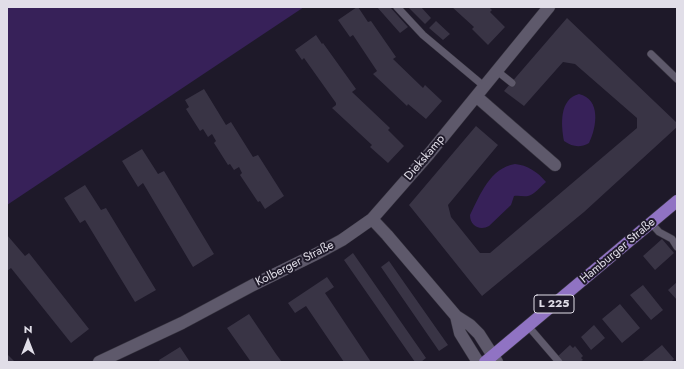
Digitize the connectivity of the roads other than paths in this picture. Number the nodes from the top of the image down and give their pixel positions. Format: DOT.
graph roads {
  1 [pos="397,7"];
  2 [pos="549,7"];
  3 [pos="651,54"];
  4 [pos="497,71"];
  5 [pos="677,79"];
  6 [pos="512,83"];
  7 [pos="484,87"];
  8 [pos="477,97"];
  9 [pos="555,165"];
  10 [pos="677,201"];
  11 [pos="372,219"];
  12 [pos="651,223"];
  13 [pos="677,247"];
  14 [pos="456,316"];
  15 [pos="528,326"];
  16 [pos="491,360"];
  17 [pos="100,362"];
  18 [pos="478,362"];
  19 [pos="559,362"];
  1 -- 7 [label="lane"];
  2 -- 4 [label="street, Diekskamp"];
  3 -- 5 [label="lane"];
  4 -- 6 [label="lane"];
  4 -- 7 [label="street, Diekskamp"];
  7 -- 8 [label="street, Diekskamp"];
  8 -- 9 [label="street"];
  8 -- 11 [label="street, Diekskamp"];
  10 -- 12 [label="main road, Hamburger Straße / L 225"];
  11 -- 14 [label="street"];
  11 -- 17 [label="street, Kolberger Straße"];
  12 -- 13 [label="lane"];
  12 -- 15 [label="main road, Hamburger Straße / L 225"];
  14 -- 16 [label="street"];
  14 -- 18 [label="street"];
  15 -- 16 [label="main road, Hamburger Straße / L 225"];
  15 -- 19 [label="lane"];
}
